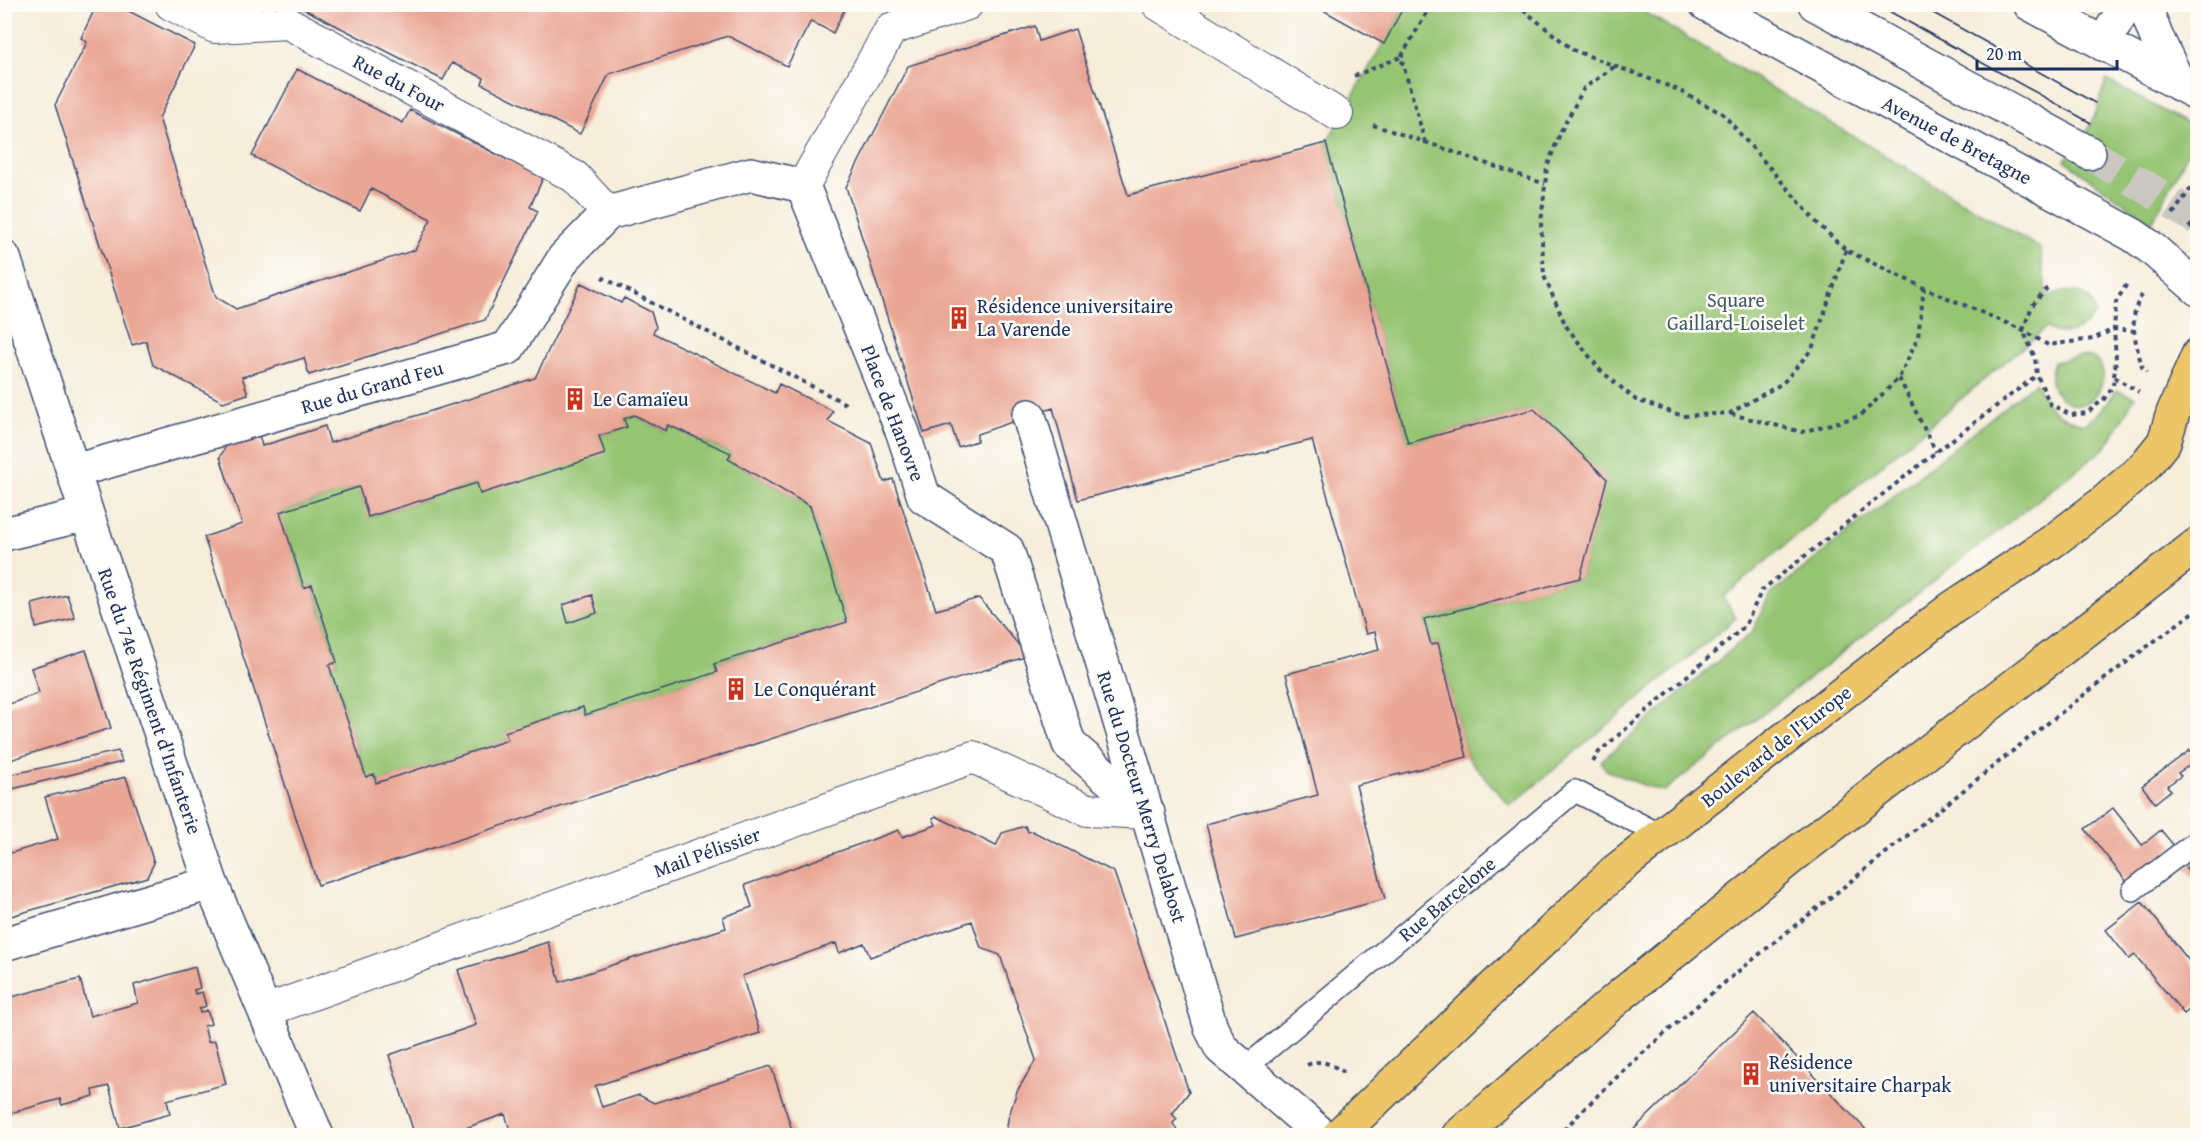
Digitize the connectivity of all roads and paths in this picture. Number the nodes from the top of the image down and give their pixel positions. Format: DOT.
graph roads {
  1 [pos="171,4"];
  2 [pos="968,4"];
  3 [pos="1158,4"];
  4 [pos="1432,4"];
  5 [pos="1516,4"];
  6 [pos="1706,4"];
  7 [pos="1815,4"];
  8 [pos="2030,4"];
  9 [pos="2127,4"];
  10 [pos="2144,4"];
  11 [pos="2103,44"];
  12 [pos="1615,66"];
  13 [pos="2192,89"];
  14 [pos="1337,114"];
  15 [pos="1425,142"];
  16 [pos="2089,153"];
  17 [pos="2198,178"];
  18 [pos="1545,184"];
  19 [pos="803,186"];
  20 [pos="608,213"];
  21 [pos="2169,221"];
  22 [pos="1846,250"];
  23 [pos="4,258"];
  24 [pos="564,258"];
  25 [pos="2132,274"];
  26 [pos="1924,288"];
  27 [pos="2047,288"];
  28 [pos="2146,289"];
  29 [pos="2198,289"];
  30 [pos="2114,329"];
  31 [pos="2023,330"];
  32 [pos="2135,331"];
  33 [pos="2198,356"];
  34 [pos="2037,375"];
  35 [pos="2151,375"];
  36 [pos="2114,377"];
  37 [pos="1899,378"];
  38 [pos="2141,393"];
  39 [pos="1730,413"];
  40 [pos="1029,416"];
  41 [pos="903,432"];
  42 [pos="1936,452"];
  43 [pos="74,471"];
  44 [pos="87,514"];
  45 [pos="4,534"];
  46 [pos="2198,544"];
  47 [pos="2198,609"];
  48 [pos="1575,791"];
  49 [pos="1148,813"];
  50 [pos="1661,835"];
  51 [pos="2198,840"];
  52 [pos="211,883"];
  53 [pos="2133,890"];
  54 [pos="4,944"];
  55 [pos="265,1011"];
  56 [pos="1332,1066"];
  57 [pos="1244,1069"];
  58 [pos="1301,1072"];
  59 [pos="317,1136"];
  60 [pos="1323,1136"];
  61 [pos="1338,1136"];
  62 [pos="1458,1136"];
  63 [pos="1558,1136"];
  1 -- 20 [label="street, Rue du Four"];
  2 -- 19 [label="street"];
  3 -- 14 [label="street"];
  4 -- 15 [label="path"];
  5 -- 12 [label="path"];
  6 -- 29 [label="street, Avenue de Bretagne"];
  7 -- 16 [label="street"];
  8 -- 11 [label="street"];
  9 -- 11 [label="street"];
  10 -- 13 [label="street"];
  11 -- 13 [label="street"];
  12 -- 18 [label="path"];
  12 -- 22 [label="path"];
  14 -- 15 [label="path"];
  15 -- 18 [label="path"];
  17 -- 21 [label="path"];
  18 -- 39 [label="path"];
  19 -- 20 [label="street"];
  19 -- 41 [label="street, Place de Hanovre"];
  20 -- 24 [label="street, Rue du Grand Feu"];
  22 -- 26 [label="path"];
  22 -- 39 [label="path"];
  23 -- 43 [label="street, Rue du 74e Régiment d'Infanterie"];
  24 -- 41 [label="path"];
  24 -- 43 [label="street, Rue du Grand Feu"];
  25 -- 30 [label="path"];
  26 -- 31 [label="path"];
  26 -- 37 [label="path"];
  27 -- 31 [label="path"];
  28 -- 32 [label="path"];
  30 -- 31 [label="path"];
  30 -- 32 [label="path"];
  30 -- 36 [label="path"];
  31 -- 34 [label="path"];
  32 -- 35 [label="path"];
  33 -- 50 [label="main road, Boulevard de l'Europe"];
  34 -- 36 [label="path"];
  34 -- 42 [label="path"];
  36 -- 38 [label="path"];
  37 -- 39 [label="path"];
  37 -- 42 [label="path"];
  40 -- 49 [label="street, Rue du Docteur Merry Delabost"];
  41 -- 49 [label="street, Place de Hanovre"];
  42 -- 48 [label="path"];
  43 -- 44 [label="street, Rue du 74e Régiment d'Infanterie"];
  44 -- 45 [label="street"];
  44 -- 52 [label="street, Rue du 74e Régiment d'Infanterie"];
  46 -- 62 [label="main road"];
  47 -- 63 [label="path"];
  48 -- 50 [label="lane"];
  48 -- 57 [label="lane, Rue Barcelone"];
  49 -- 55 [label="street, Mail Pélissier"];
  49 -- 57 [label="street, Rue du Docteur Merry Delabost"];
  50 -- 61 [label="main road, Boulevard de l'Europe"];
  51 -- 53 [label="lane"];
  52 -- 54 [label="street"];
  52 -- 55 [label="street, Rue du 74e Régiment d'Infanterie"];
  55 -- 59 [label="street, Rue du 74e Régiment d'Infanterie"];
  56 -- 58 [label="path"];
  57 -- 60 [label="street, Rue du Docteur Merry Delabost"];
}
